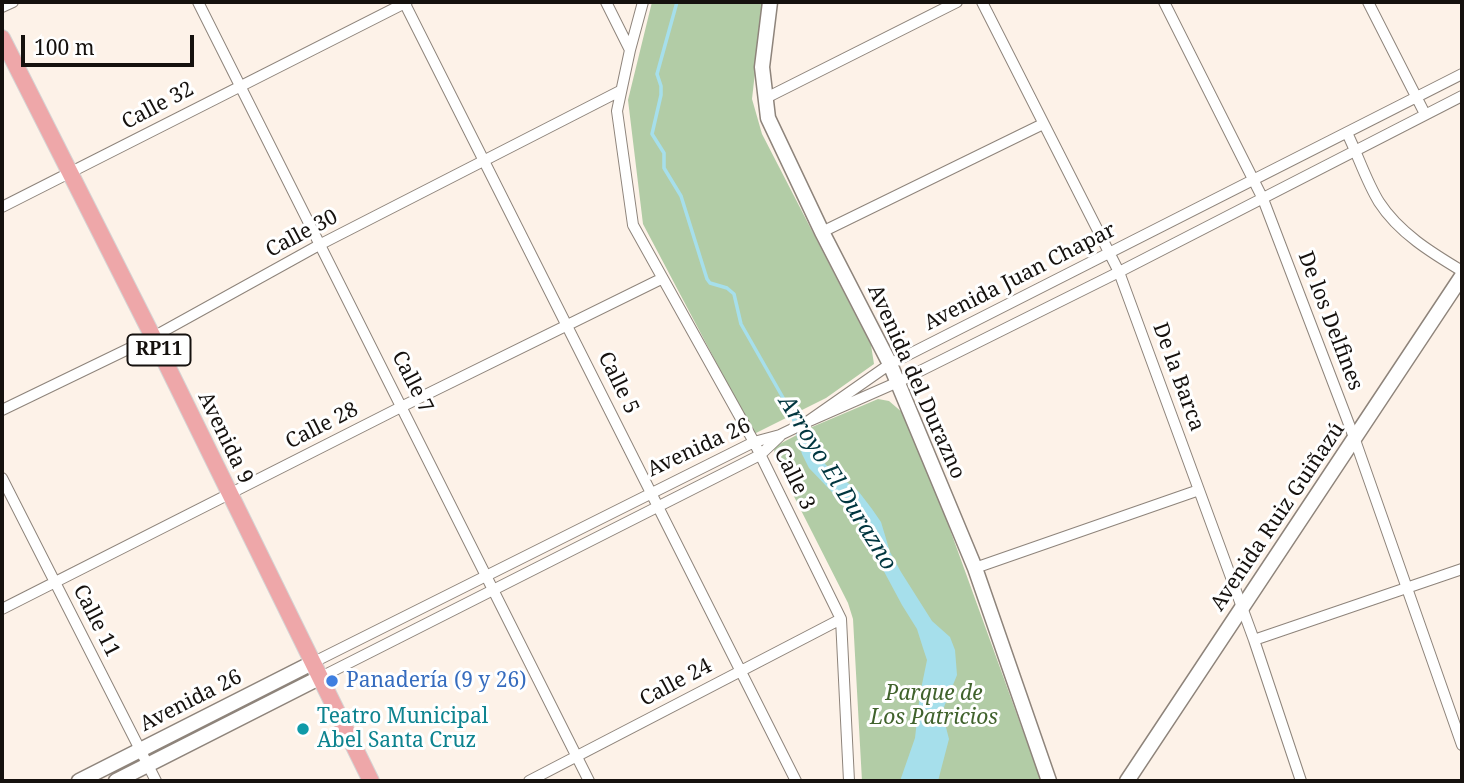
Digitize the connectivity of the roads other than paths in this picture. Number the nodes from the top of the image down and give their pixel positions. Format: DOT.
graph roads {
  1 [pos="13,2"];
  2 [pos="198,2"];
  3 [pos="405,2"];
  4 [pos="606,2"];
  5 [pos="643,2"];
  6 [pos="770,2"];
  7 [pos="957,2"];
  8 [pos="982,2"];
  9 [pos="1164,2"];
  10 [pos="1368,2"];
  11 [pos="2,8"];
  12 [pos="2,38"];
  13 [pos="630,50"];
  14 [pos="1462,74"];
  15 [pos="241,84"];
  16 [pos="620,91"];
  17 [pos="1462,96"];
  18 [pos="1416,97"];
  19 [pos="765,99"];
  20 [pos="1426,114"];
  21 [pos="1043,124"];
  22 [pos="1347,133"];
  23 [pos="1355,150"];
  24 [pos="485,160"];
  25 [pos="71,173"];
  26 [pos="1255,180"];
  27 [pos="1263,199"];
  28 [pos="2,207"];
  29 [pos="822,232"];
  30 [pos="321,244"];
  31 [pos="1108,254"];
  32 [pos="1462,271"];
  33 [pos="1119,272"];
  34 [pos="1462,276"];
  35 [pos="661,279"];
  36 [pos="568,325"];
  37 [pos="153,337"];
  38 [pos="890,364"];
  39 [pos="898,382"];
  40 [pos="403,406"];
  41 [pos="2,410"];
  42 [pos="807,422"];
  43 [pos="780,435"];
  44 [pos="1355,440"];
  45 [pos="754,442"];
  46 [pos="760,455"];
  47 [pos="2,478"];
  48 [pos="1199,490"];
  49 [pos="650,494"];
  50 [pos="229,496"];
  51 [pos="657,507"];
  52 [pos="975,568"];
  53 [pos="1462,569"];
  54 [pos="487,576"];
  55 [pos="54,582"];
  56 [pos="1406,589"];
  57 [pos="494,590"];
  58 [pos="1242,608"];
  59 [pos="2,609"];
  60 [pos="841,619"];
  61 [pos="1254,640"];
  62 [pos="316,671"];
  63 [pos="739,671"];
  64 [pos="1462,745"];
  65 [pos="140,751"];
  66 [pos="577,756"];
  67 [pos="148,765"];
  68 [pos="79,781"];
  69 [pos="116,781"];
  70 [pos="156,781"];
  71 [pos="371,781"];
  72 [pos="529,781"];
  73 [pos="589,781"];
  74 [pos="796,781"];
  75 [pos="849,781"];
  76 [pos="1049,781"];
  77 [pos="1127,781"];
  78 [pos="1301,781"];
  1 -- 11 [label="street"];
  2 -- 15 [label="street, Calle 7"];
  3 -- 15 [label="street, Calle 32"];
  3 -- 24 [label="street, Calle 5"];
  4 -- 13 [label="street"];
  5 -- 13 [label="street, Calle 3"];
  6 -- 19 [label="main road, Avenida del Durazno"];
  7 -- 19 [label="street"];
  8 -- 21 [label="street, De la Barca"];
  9 -- 26 [label="street, De los Delfines"];
  10 -- 18 [label="street"];
  12 -- 25 [label="main road, Avenida 9 / RP11"];
  13 -- 16 [label="street, Calle 3"];
  14 -- 18 [label="street, Avenida Juan Chapar"];
  15 -- 25 [label="street, Calle 32"];
  15 -- 30 [label="street, Calle 7"];
  16 -- 24 [label="street, Calle 30"];
  16 -- 35 [label="street, Calle 3"];
  17 -- 20 [label="street, Avenida Juan Chapar"];
  18 -- 20 [label="street"];
  18 -- 22 [label="street, Avenida Juan Chapar"];
  19 -- 29 [label="main road, Avenida del Durazno"];
  20 -- 23 [label="street, Avenida Juan Chapar"];
  21 -- 29 [label="street"];
  21 -- 31 [label="street, De la Barca"];
  22 -- 23 [label="street"];
  22 -- 26 [label="street, Avenida Juan Chapar"];
  23 -- 27 [label="street, Avenida Juan Chapar"];
  23 -- 32 [label="street"];
  24 -- 30 [label="street, Calle 30"];
  24 -- 36 [label="street, Calle 5"];
  25 -- 28 [label="street, Calle 32"];
  25 -- 37 [label="main road, Avenida 9 / RP11"];
  26 -- 27 [label="street, De los Delfines"];
  26 -- 31 [label="street, Avenida Juan Chapar"];
  27 -- 33 [label="street, Avenida Juan Chapar"];
  27 -- 44 [label="street, De los Delfines"];
  29 -- 38 [label="main road, Avenida del Durazno"];
  30 -- 37 [label="street, Calle 30"];
  30 -- 40 [label="street, Calle 7"];
  31 -- 33 [label="street, De la Barca"];
  31 -- 38 [label="street, Avenida Juan Chapar"];
  33 -- 39 [label="street, Avenida Juan Chapar"];
  33 -- 48 [label="street, De la Barca"];
  34 -- 44 [label="main road, Avenida Ruiz Guiñazú"];
  35 -- 36 [label="street, Calle 28"];
  35 -- 45 [label="street, Calle 3"];
  36 -- 40 [label="street, Calle 28"];
  36 -- 49 [label="street, Calle 5"];
  37 -- 41 [label="street, Calle 30"];
  37 -- 50 [label="main road, Avenida 9 / RP11"];
  38 -- 39 [label="main road, Avenida del Durazno"];
  38 -- 42 [label="street, Avenida Juan Chapar"];
  39 -- 42 [label="street, Avenida Juan Chapar"];
  39 -- 52 [label="main road, Avenida del Durazno"];
  40 -- 50 [label="street, Calle 28"];
  40 -- 54 [label="street, Calle 7"];
  42 -- 43 [label="street"];
  43 -- 45 [label="street, Avenida 26"];
  43 -- 46 [label="street, Avenida 26"];
  44 -- 56 [label="street, De los Delfines"];
  44 -- 58 [label="main road, Avenida Ruiz Guiñazú"];
  45 -- 46 [label="street, Calle 3"];
  45 -- 49 [label="street, Avenida 26"];
  46 -- 51 [label="street, Avenida 26"];
  46 -- 60 [label="street, Calle 3"];
  47 -- 55 [label="street, Calle 11"];
  48 -- 52 [label="street"];
  48 -- 58 [label="street, De la Barca"];
  49 -- 51 [label="street, Calle 5"];
  49 -- 54 [label="street, Avenida 26"];
  50 -- 55 [label="street, Calle 28"];
  50 -- 62 [label="main road, Avenida 9 / RP11"];
  51 -- 57 [label="street, Avenida 26"];
  51 -- 63 [label="street, Calle 5"];
  52 -- 76 [label="main road, Avenida del Durazno"];
  53 -- 56 [label="street"];
  54 -- 57 [label="street, Calle 7"];
  54 -- 62 [label="street, Avenida 26"];
  55 -- 59 [label="street, Calle 28"];
  55 -- 65 [label="street, Calle 11"];
  56 -- 61 [label="street"];
  56 -- 64 [label="street, De los Delfines"];
  57 -- 62 [label="street, Avenida 26"];
  57 -- 66 [label="street, Calle 7"];
  58 -- 61 [label="street, De la Barca"];
  58 -- 77 [label="main road, Avenida Ruiz Guiñazú"];
  60 -- 63 [label="street, Calle 24"];
  60 -- 75 [label="street, Calle 3"];
  61 -- 78 [label="street, De la Barca"];
  62 -- 65 [label="main road, Avenida 26"];
  62 -- 67 [label="main road, Avenida 26"];
  62 -- 71 [label="main road, Avenida 9 / RP11"];
  63 -- 66 [label="street, Calle 24"];
  63 -- 74 [label="street, Calle 5"];
  65 -- 67 [label="street, Calle 11"];
  65 -- 68 [label="main road, Avenida 26"];
  66 -- 72 [label="street, Calle 24"];
  66 -- 73 [label="street, Calle 7"];
  67 -- 69 [label="main road, Avenida 26"];
  67 -- 70 [label="street, Calle 11"];
}
